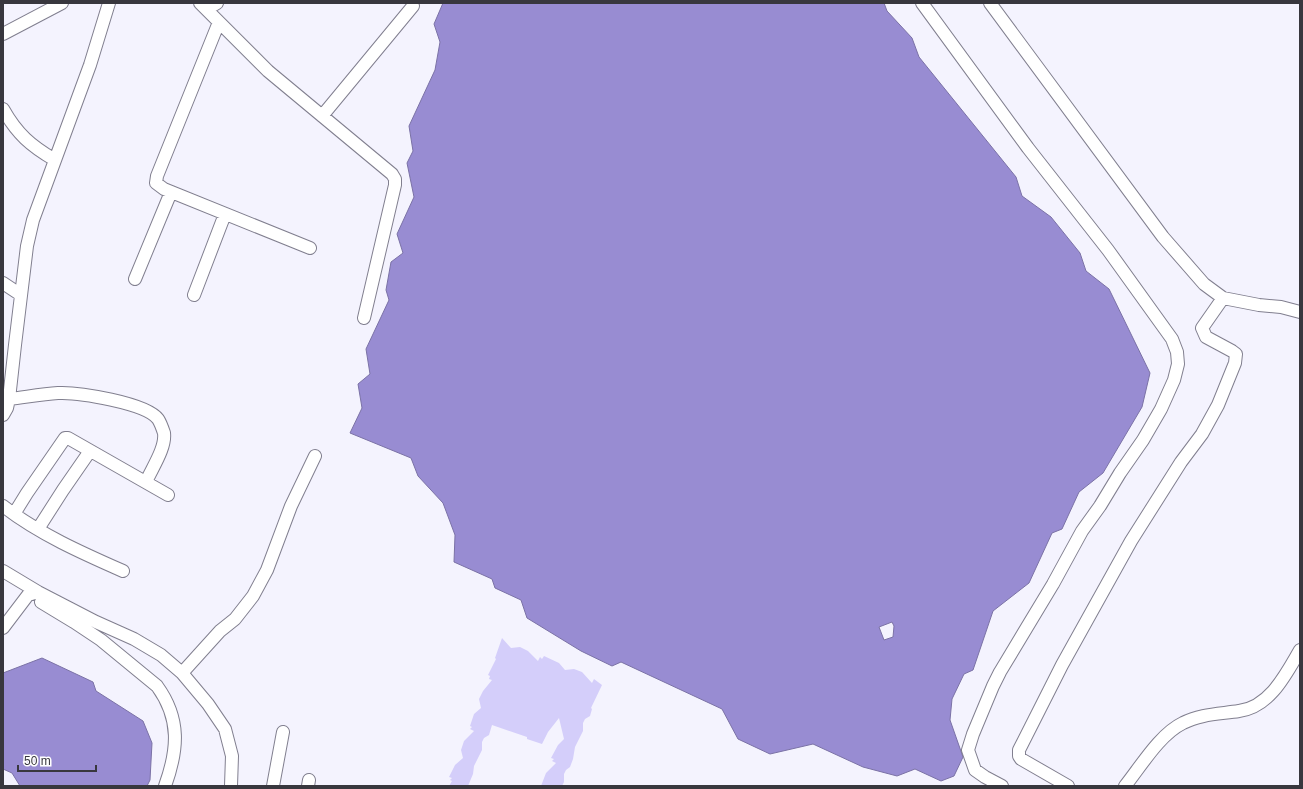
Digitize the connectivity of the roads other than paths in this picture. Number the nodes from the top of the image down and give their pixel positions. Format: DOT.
graph roads {
  1 [pos="62,3"];
  2 [pos="109,3"];
  3 [pos="217,3"];
  4 [pos="922,3"];
  5 [pos="990,3"];
  6 [pos="203,6"];
  7 [pos="413,6"];
  8 [pos="219,22"];
  9 [pos="3,34"];
  10 [pos="3,109"];
  11 [pos="322,116"];
  12 [pos="55,160"];
  13 [pos="171,192"];
  14 [pos="225,214"];
  15 [pos="310,248"];
  16 [pos="135,279"];
  17 [pos="3,283"];
  18 [pos="21,295"];
  19 [pos="194,296"];
  20 [pos="1223,298"];
  21 [pos="1300,312"];
  22 [pos="364,318"];
  23 [pos="9,399"];
  24 [pos="3,415"];
  25 [pos="90,451"];
  26 [pos="314,456"];
  27 [pos="146,482"];
  28 [pos="168,495"];
  29 [pos="3,506"];
  30 [pos="14,514"];
  31 [pos="38,529"];
  32 [pos="3,571"];
  33 [pos="124,571"];
  34 [pos="33,594"];
  35 [pos="3,628"];
  36 [pos="1300,650"];
  37 [pos="182,673"];
  38 [pos="283,732"];
  39 [pos="982,782"];
  40 [pos="165,786"];
  41 [pos="231,786"];
  42 [pos="273,786"];
  43 [pos="1002,786"];
  44 [pos="1068,786"];
  45 [pos="1125,786"];
  1 -- 9 [label="street"];
  2 -- 12 [label="street"];
  3 -- 6 [label="street"];
  4 -- 39 [label="street"];
  5 -- 20 [label="street"];
  6 -- 8 [label="street"];
  7 -- 11 [label="street"];
  8 -- 11 [label="street"];
  8 -- 13 [label="street"];
  10 -- 12 [label="street"];
  11 -- 22 [label="street"];
  12 -- 18 [label="street"];
  13 -- 14 [label="street"];
  13 -- 16 [label="street"];
  14 -- 15 [label="street"];
  14 -- 19 [label="street"];
  17 -- 18 [label="street"];
  18 -- 23 [label="street"];
  20 -- 21 [label="street"];
  20 -- 44 [label="street"];
  23 -- 24 [label="street"];
  23 -- 27 [label="street"];
  25 -- 27 [label="street"];
  25 -- 30 [label="street"];
  25 -- 31 [label="street"];
  26 -- 37 [label="street"];
  27 -- 28 [label="street"];
  29 -- 30 [label="street"];
  30 -- 31 [label="street"];
  31 -- 33 [label="street"];
  32 -- 34 [label="street"];
  34 -- 35 [label="street"];
  34 -- 37 [label="street"];
  34 -- 40 [label="street"];
  36 -- 45 [label="street"];
  37 -- 41 [label="street"];
  38 -- 42 [label="street"];
  39 -- 43 [label="street"];
}
